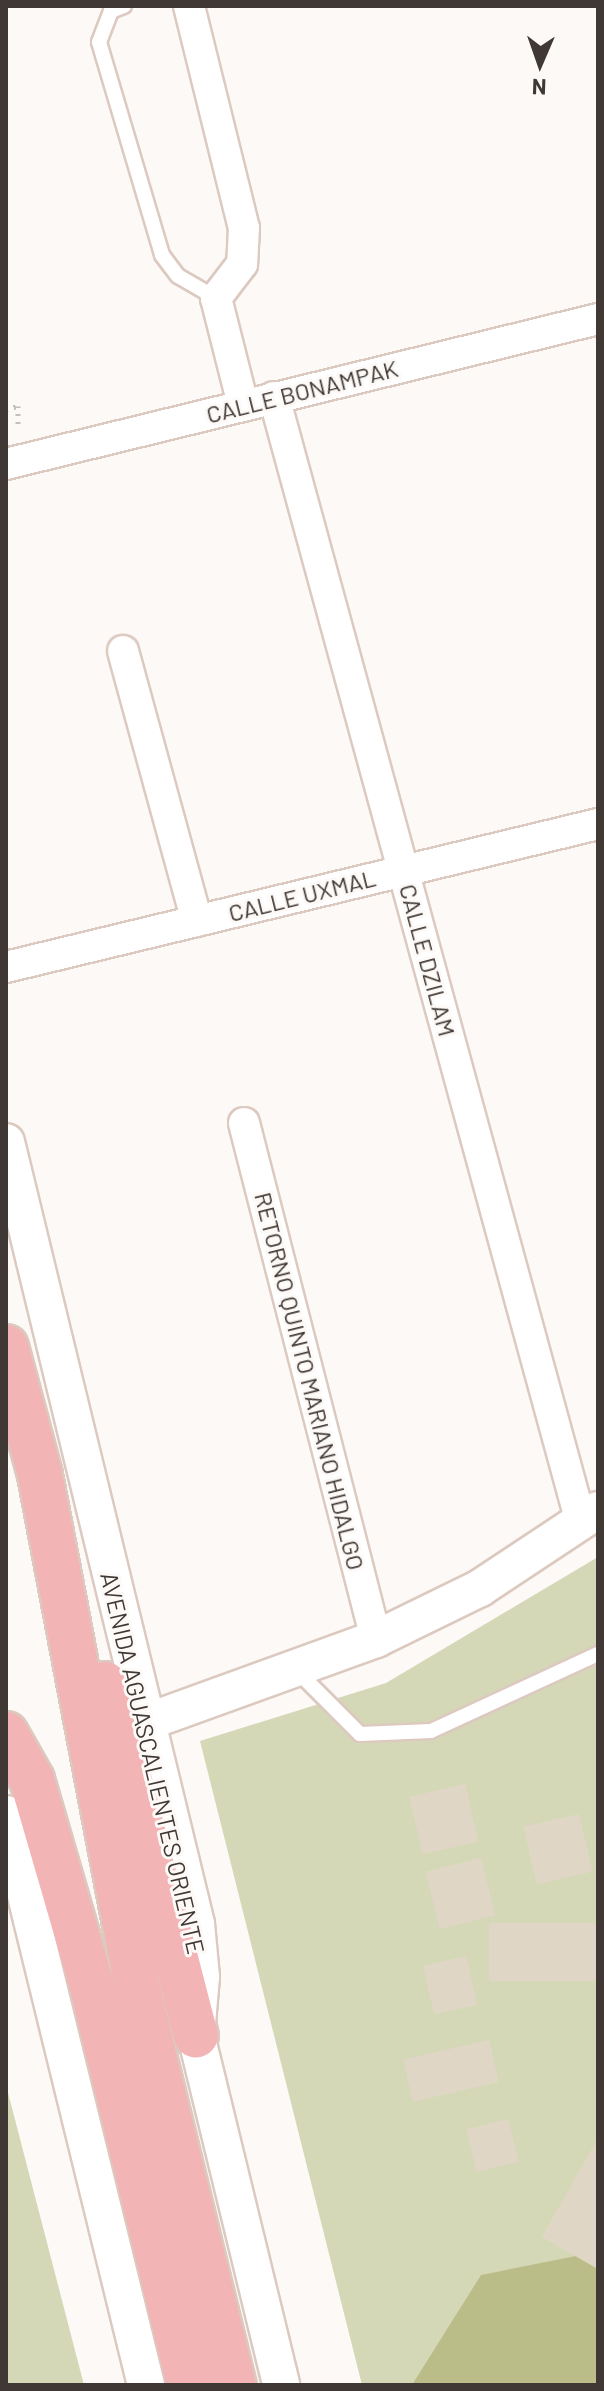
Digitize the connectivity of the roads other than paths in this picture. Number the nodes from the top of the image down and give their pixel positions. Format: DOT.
graph roads {
  1 [pos="124,6"];
  2 [pos="189,6"];
  3 [pos="216,298"];
  4 [pos="598,319"];
  5 [pos="274,397"];
  6 [pos="243,405"];
  7 [pos="6,464"];
  8 [pos="123,651"];
  9 [pos="598,824"];
  10 [pos="404,871"];
  11 [pos="197,921"];
  12 [pos="6,967"];
  13 [pos="244,1123"];
  14 [pos="6,1142"];
  15 [pos="6,1347"];
  16 [pos="40,1475"];
  17 [pos="590,1516"];
  18 [pos="376,1639"];
  19 [pos="598,1654"];
  20 [pos="297,1671"];
  21 [pos="144,1723"];
  22 [pos="6,1734"];
  23 [pos="19,1784"];
  24 [pos="17,1826"];
  25 [pos="196,2035"];
  26 [pos="146,2385"];
  27 [pos="189,2385"];
  28 [pos="234,2385"];
  29 [pos="281,2385"];
  1 -- 3 [label="lane"];
  2 -- 3 [label="street"];
  3 -- 6 [label="street"];
  4 -- 5 [label="street, CALLE BONAMPAK"];
  5 -- 6 [label="street, CALLE BONAMPAK"];
  5 -- 10 [label="street, CALLE DZILAM"];
  6 -- 7 [label="street, CALLE BONAMPAK"];
  8 -- 11 [label="street"];
  9 -- 10 [label="street, CALLE UXMAL"];
  10 -- 11 [label="street, CALLE UXMAL"];
  10 -- 17 [label="street, CALLE DZILAM"];
  11 -- 12 [label="street, CALLE UXMAL"];
  13 -- 18 [label="street, RETORNO QUINTO MARIANO HIDALGO"];
  14 -- 21 [label="street, AVENIDA AGUASCALIENTES ORIENTE"];
  15 -- 16 [label="main road"];
  16 -- 25 [label="main road"];
  16 -- 28 [label="main road"];
  17 -- 18 [label="street"];
  18 -- 20 [label="street"];
  19 -- 20 [label="lane"];
  20 -- 21 [label="street"];
  21 -- 25 [label="street, AVENIDA AGUASCALIENTES ORIENTE"];
  22 -- 23 [label="main road"];
  23 -- 24 [label="main road"];
  24 -- 26 [label="street"];
  24 -- 27 [label="main road"];
  25 -- 29 [label="street, AVENIDA AGUASCALIENTES ORIENTE"];
}
